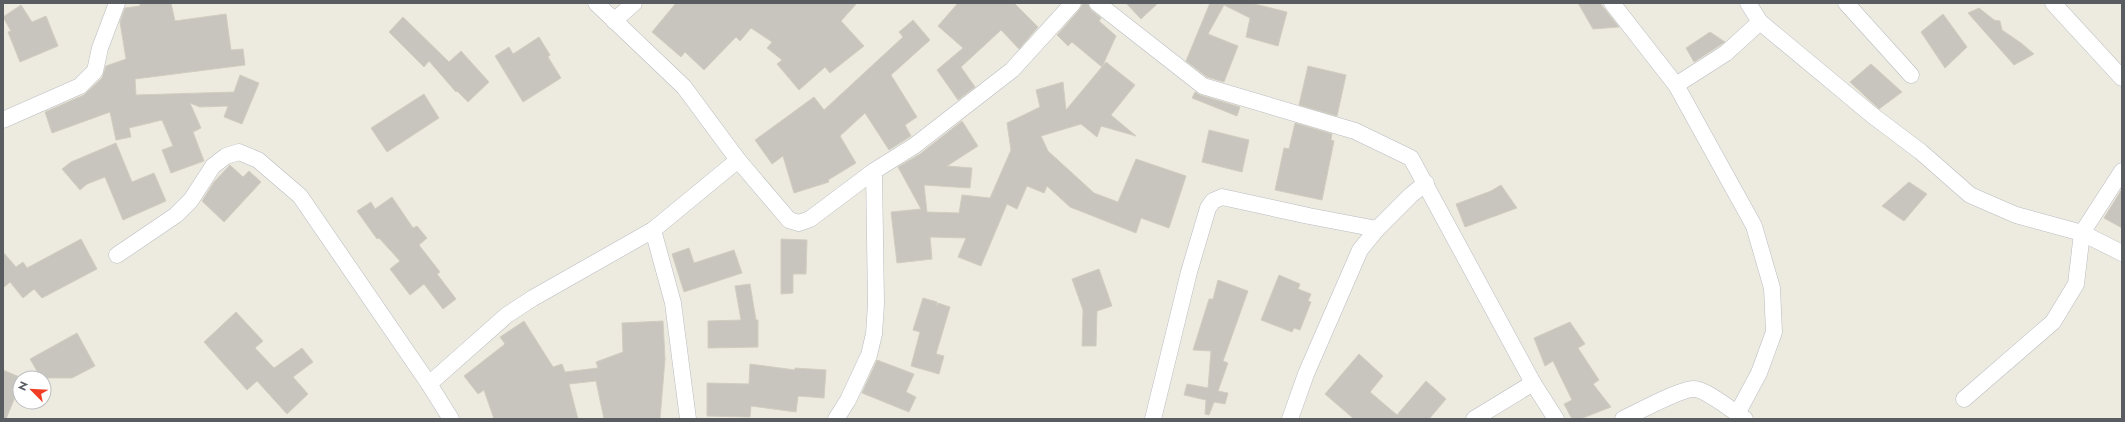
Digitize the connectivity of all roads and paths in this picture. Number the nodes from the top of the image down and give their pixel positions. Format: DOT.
graph roads {
  1 [pos="117,3"];
  2 [pos="596,3"];
  3 [pos="634,3"];
  4 [pos="1073,3"];
  5 [pos="1097,3"];
  6 [pos="1612,3"];
  7 [pos="1748,3"];
  8 [pos="1846,3"];
  9 [pos="2052,3"];
  10 [pos="614,21"];
  11 [pos="1760,22"];
  12 [pos="1911,75"];
  13 [pos="2122,78"];
  14 [pos="1676,85"];
  15 [pos="3,120"];
  16 [pos="738,160"];
  17 [pos="874,171"];
  18 [pos="2122,171"];
  19 [pos="1426,183"];
  20 [pos="1377,229"];
  21 [pos="653,230"];
  22 [pos="2082,234"];
  23 [pos="2122,253"];
  24 [pos="117,255"];
  25 [pos="1533,383"];
  26 [pos="429,384"];
  27 [pos="1964,399"];
  28 [pos="1741,416"];
  29 [pos="451,419"];
  30 [pos="688,419"];
  31 [pos="836,419"];
  32 [pos="1153,419"];
  33 [pos="1290,419"];
  34 [pos="1474,419"];
  35 [pos="1556,419"];
  36 [pos="1623,419"];
  1 -- 15 [label="street"];
  2 -- 10 [label="street"];
  3 -- 10 [label="street"];
  4 -- 17 [label="street"];
  5 -- 19 [label="street"];
  6 -- 14 [label="street"];
  7 -- 11 [label="street"];
  8 -- 12 [label="street"];
  9 -- 13 [label="street"];
  10 -- 16 [label="street"];
  11 -- 14 [label="street"];
  11 -- 22 [label="street"];
  14 -- 28 [label="street"];
  16 -- 17 [label="street"];
  16 -- 21 [label="street"];
  17 -- 31 [label="street"];
  18 -- 22 [label="street"];
  19 -- 20 [label="street"];
  19 -- 25 [label="street"];
  20 -- 32 [label="street"];
  20 -- 33 [label="street"];
  21 -- 26 [label="street"];
  21 -- 30 [label="street"];
  22 -- 23 [label="street"];
  22 -- 27 [label="street"];
  24 -- 26 [label="street"];
  25 -- 34 [label="street"];
  25 -- 35 [label="street"];
  26 -- 29 [label="street"];
  28 -- 36 [label="street"];
}
